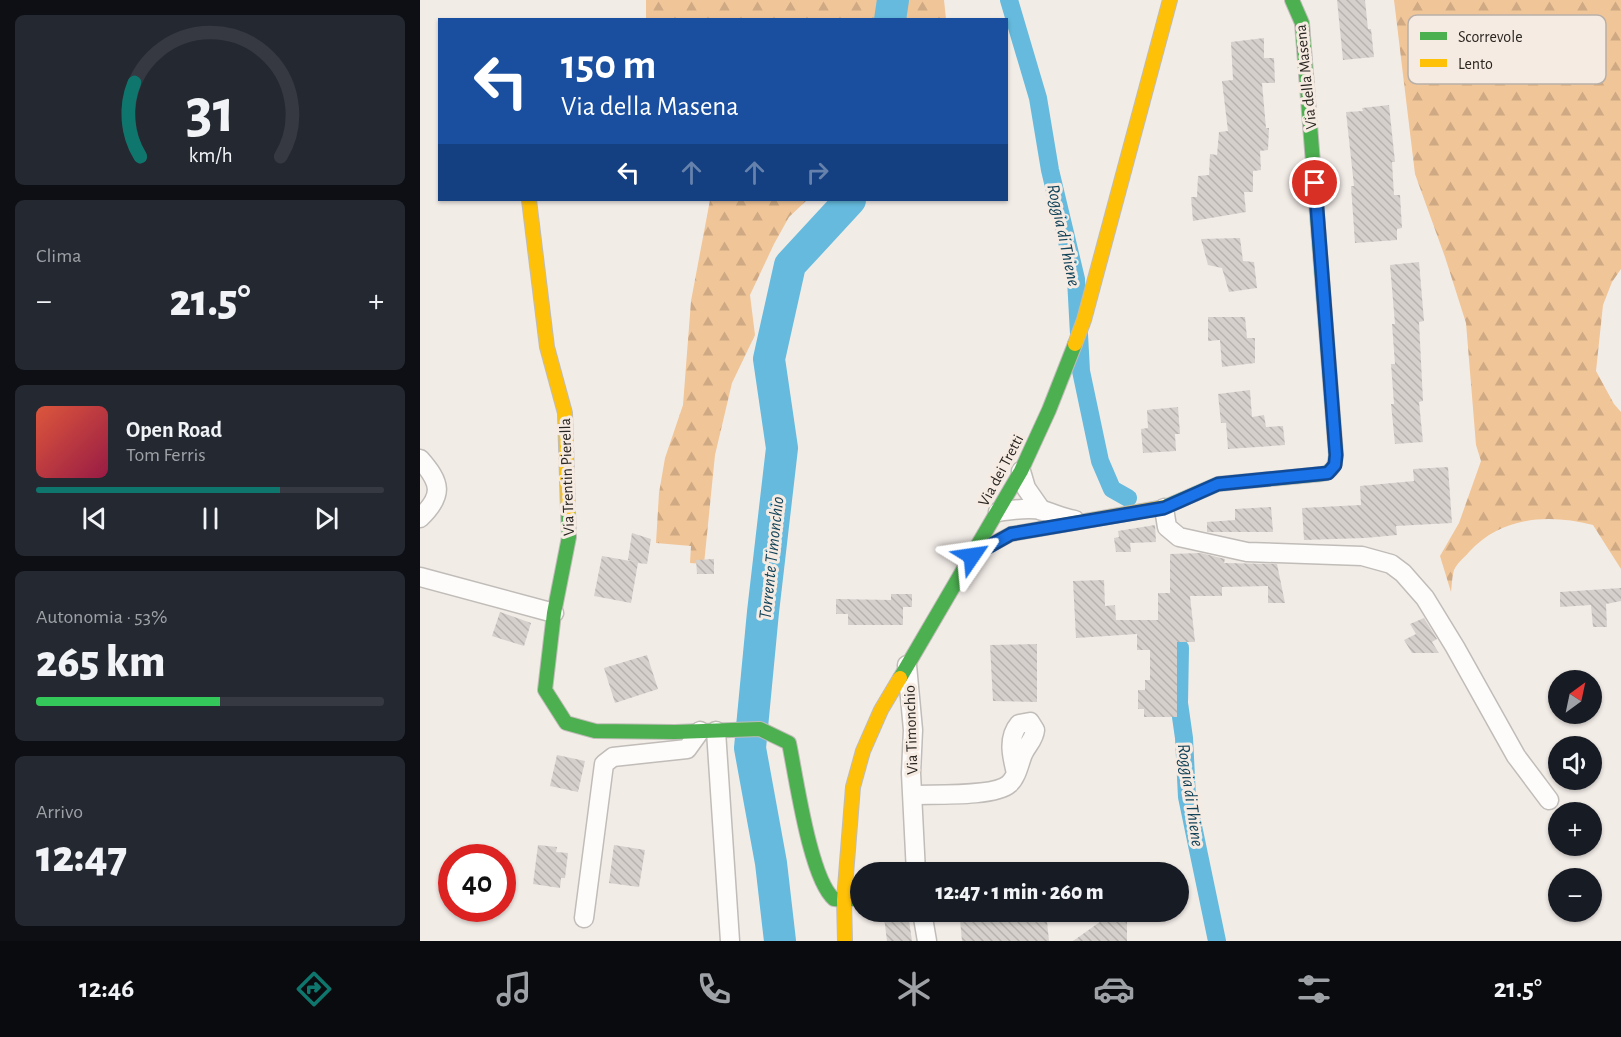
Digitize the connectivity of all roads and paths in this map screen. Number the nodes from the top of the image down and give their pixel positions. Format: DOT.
graph roads {
  1 [pos="1170,0"];
  2 [pos="1292,0"];
  3 [pos="529,201"];
  4 [pos="420,459"];
  5 [pos="1021,471"];
  6 [pos="1164,508"];
  7 [pos="1042,510"];
  8 [pos="998,512"];
  9 [pos="420,518"];
  10 [pos="1079,521"];
  11 [pos="1053,526"];
  12 [pos="972,556"];
  13 [pos="420,577"];
  14 [pos="554,613"];
  15 [pos="907,665"];
  16 [pos="716,731"];
  17 [pos="1016,773"];
  18 [pos="913,795"];
  19 [pos="1549,800"];
  20 [pos="916,862"];
  21 [pos="850,899"];
  22 [pos="844,900"];
  23 [pos="584,918"];
  24 [pos="924,922"];
  25 [pos="730,941"];
  26 [pos="845,941"];
  27 [pos="927,941"];
  1 -- 5 [label="street, Via dei Tretti"];
  2 -- 6 [label="street, Via della Masena"];
  3 -- 14 [label="street, Via Trentin Pierella"];
  4 -- 9 [label="street"];
  5 -- 7 [label="street"];
  5 -- 8 [label="street, Via dei Tretti"];
  6 -- 10 [label="street, Via della Masena"];
  6 -- 19 [label="street"];
  7 -- 8 [label="street, Via della Masena"];
  7 -- 10 [label="street, Via della Masena"];
  8 -- 11 [label="street, Via della Masena"];
  8 -- 12 [label="street, Via dei Tretti"];
  10 -- 11 [label="street, Via della Masena"];
  11 -- 12 [label="street, Via della Masena"];
  12 -- 15 [label="street, Via dei Tretti"];
  13 -- 14 [label="street"];
  14 -- 16 [label="street, Via Trentin Pierella"];
  15 -- 18 [label="street, Via Timonchio"];
  15 -- 22 [label="street, Via dei Tretti"];
  16 -- 22 [label="street, Via Trentin Pierella"];
  16 -- 23 [label="street"];
  16 -- 25 [label="street"];
  17 -- 18 [label="street, Via Timonchio"];
  18 -- 20 [label="street, Via Timonchio"];
  21 -- 22 [label="street"];
  22 -- 26 [label="street, Via dei Tretti"];
  24 -- 27 [label="street"];
}
